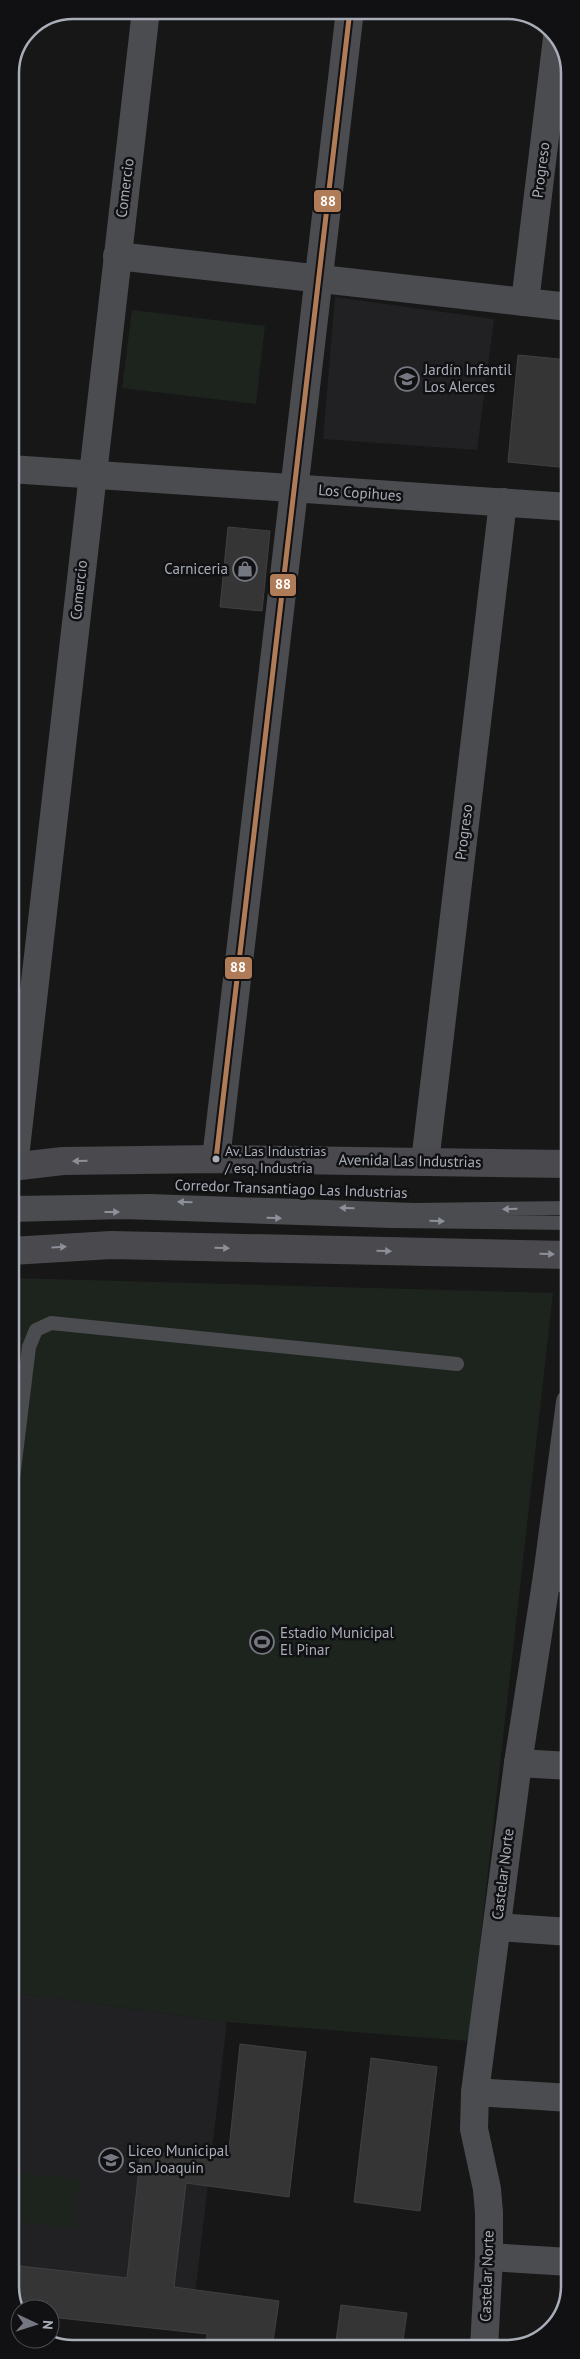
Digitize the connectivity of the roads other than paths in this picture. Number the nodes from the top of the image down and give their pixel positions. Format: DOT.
graph roads {
  1 [pos="145,19"];
  2 [pos="349,19"];
  3 [pos="556,49"];
  4 [pos="118,256"];
  5 [pos="318,278"];
  6 [pos="525,302"];
  7 [pos="561,306"];
  8 [pos="19,470"];
  9 [pos="92,475"];
  10 [pos="294,488"];
  11 [pos="503,502"];
  12 [pos="561,506"];
  13 [pos="19,1106"];
  14 [pos="216,1158"];
  15 [pos="425,1162"];
  16 [pos="561,1164"];
  17 [pos="19,1166"];
  18 [pos="19,1203"];
  19 [pos="561,1208"];
  20 [pos="19,1214"];
  21 [pos="561,1223"];
  22 [pos="19,1250"];
  23 [pos="561,1255"];
  24 [pos="457,1364"];
  25 [pos="19,1429"];
  26 [pos="561,1533"];
  27 [pos="558,1577"];
  28 [pos="518,1763"];
  29 [pos="561,1765"];
  30 [pos="497,1927"];
  31 [pos="561,1931"];
  32 [pos="475,2092"];
  33 [pos="561,2097"];
  34 [pos="489,2257"];
  35 [pos="561,2261"];
  36 [pos="484,2340"];
  1 -- 4 [label="street, Comercio"];
  2 -- 5 [label="street"];
  3 -- 6 [label="street, Progreso"];
  4 -- 5 [label="street"];
  4 -- 9 [label="street, Comercio"];
  5 -- 6 [label="street"];
  5 -- 10 [label="street"];
  6 -- 7 [label="street"];
  8 -- 9 [label="street, Los Copihues"];
  9 -- 10 [label="street, Los Copihues"];
  9 -- 13 [label="street, Comercio"];
  10 -- 11 [label="street, Los Copihues"];
  10 -- 14 [label="street"];
  11 -- 12 [label="street, Los Copihues"];
  11 -- 15 [label="street, Progreso"];
  14 -- 15 [label="main road, Avenida Las Industrias"];
  14 -- 17 [label="main road, Avenida Las Industrias, one-way"];
  15 -- 16 [label="main road, Avenida Las Industrias"];
  19 -- 18 [label="lane, Corredor Transantiago Las Industrias, one-way"];
  20 -- 21 [label="lane, Corredor Transantiago Las Industrias, one-way"];
  22 -- 23 [label="main road, one-way"];
  24 -- 25 [label="lane"];
  26 -- 27 [label="street, Castelar Norte"];
  27 -- 28 [label="street, Castelar Norte"];
  28 -- 29 [label="street"];
  28 -- 30 [label="street, Castelar Norte"];
  30 -- 31 [label="street"];
  30 -- 32 [label="street, Castelar Norte"];
  32 -- 33 [label="street"];
  32 -- 34 [label="street, Castelar Norte"];
  34 -- 35 [label="street"];
  34 -- 36 [label="street, Castelar Norte"];
}
